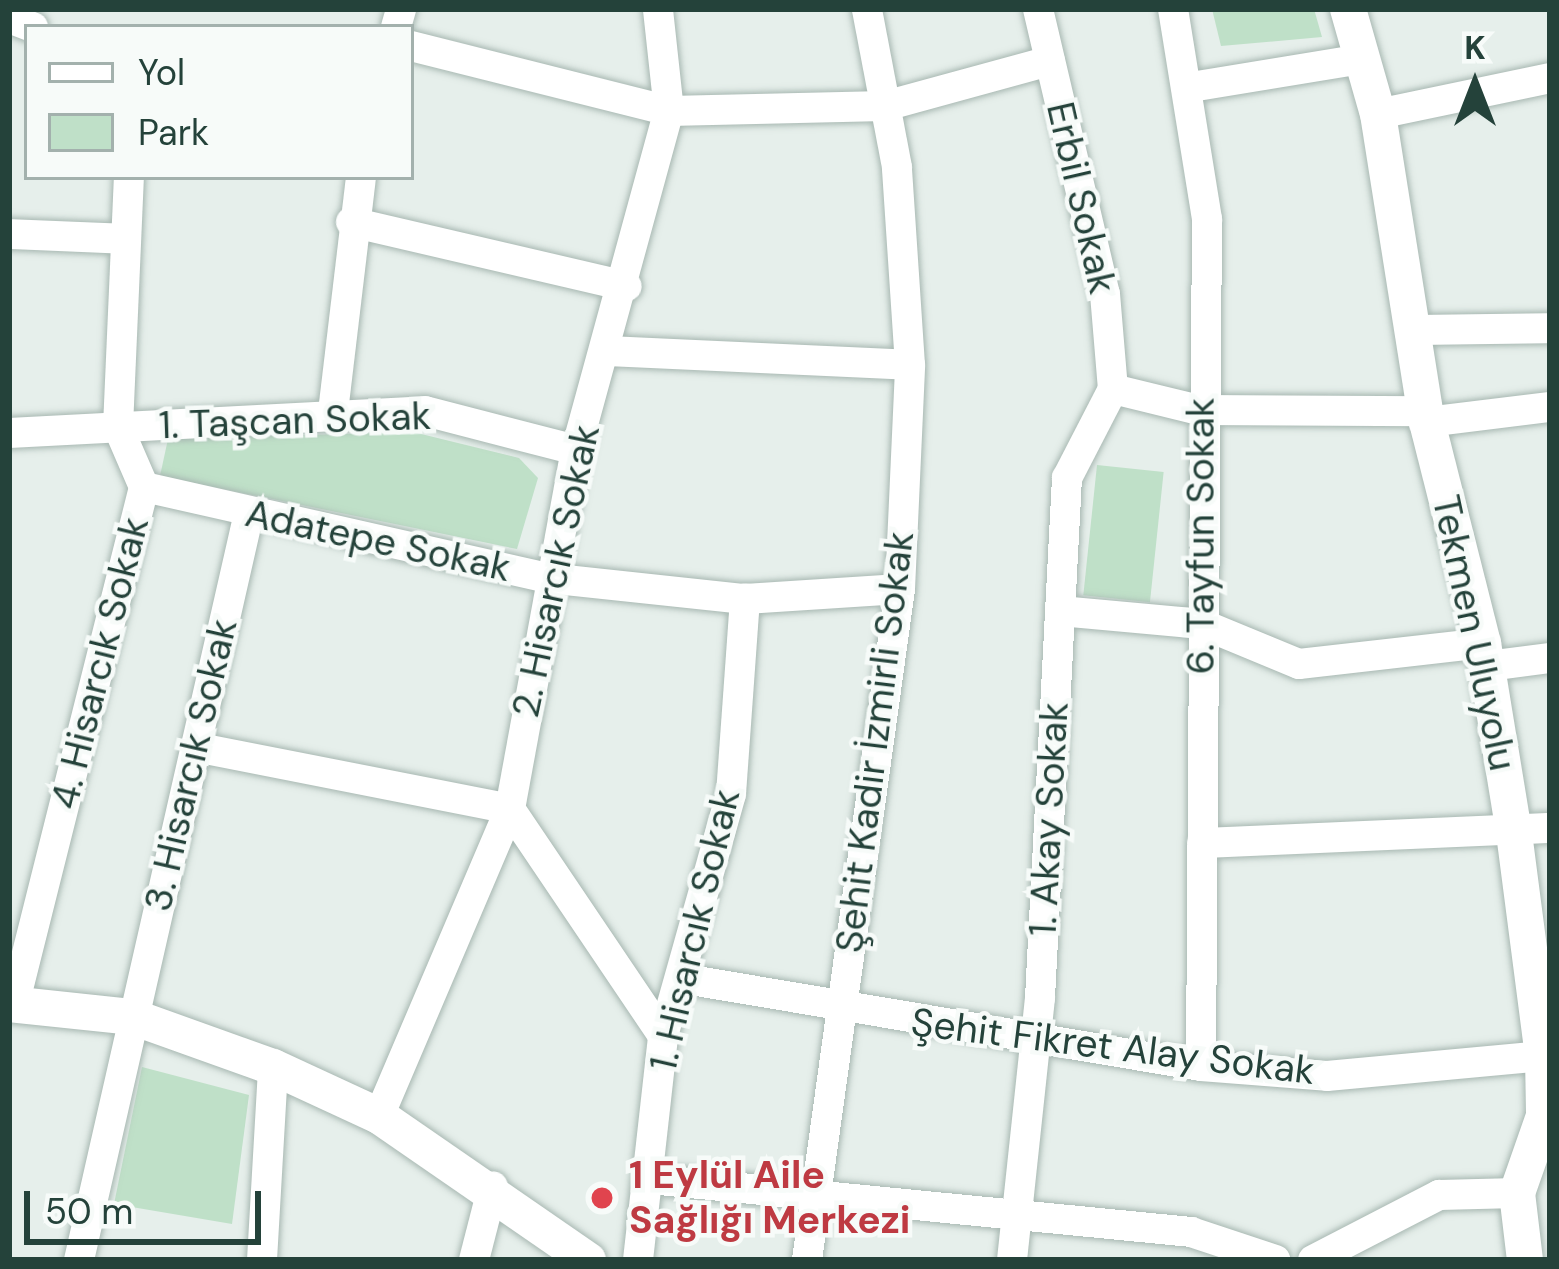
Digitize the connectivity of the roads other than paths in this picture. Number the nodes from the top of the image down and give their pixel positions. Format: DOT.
graph roads {
  1 [pos="658,9"];
  2 [pos="867,9"];
  3 [pos="1038,9"];
  4 [pos="1173,9"];
  5 [pos="1348,9"];
  6 [pos="414,47"];
  7 [pos="1362,59"];
  8 [pos="1050,61"];
  9 [pos="1550,78"];
  10 [pos="1191,87"];
  11 [pos="885,106"];
  12 [pos="669,111"];
  13 [pos="1378,113"];
  14 [pos="129,180"];
  15 [pos="360,180"];
  16 [pos="351,222"];
  17 [pos="9,233"];
  18 [pos="126,239"];
  19 [pos="627,286"];
  20 [pos="1550,328"];
  21 [pos="1413,330"];
  22 [pos="607,351"];
  23 [pos="910,365"];
  24 [pos="1113,389"];
  25 [pos="1550,407"];
  26 [pos="1199,410"];
  27 [pos="333,412"];
  28 [pos="1426,417"];
  29 [pos="118,427"];
  30 [pos="9,433"];
  31 [pos="576,450"];
  32 [pos="144,487"];
  33 [pos="249,513"];
  34 [pos="547,578"];
  35 [pos="900,589"];
  36 [pos="745,599"];
  37 [pos="1060,611"];
  38 [pos="1202,624"];
  39 [pos="1486,655"];
  40 [pos="1550,658"];
  41 [pos="195,747"];
  42 [pos="510,809"];
  43 [pos="1550,828"];
  44 [pos="1514,833"];
  45 [pos="1202,843"];
  46 [pos="685,980"];
  47 [pos="12,1005"];
  48 [pos="840,1012"];
  49 [pos="133,1017"];
  50 [pos="663,1036"];
  51 [pos="1034,1042"];
  52 [pos="1543,1056"];
  53 [pos="1201,1066"];
  54 [pos="273,1067"];
  55 [pos="1547,1114"];
  56 [pos="379,1116"];
  57 [pos="650,1179"];
  58 [pos="493,1186"];
  59 [pos="1517,1193"];
  60 [pos="808,1197"];
  61 [pos="1016,1218"];
  62 [pos="79,1260"];
  63 [pos="262,1260"];
  64 [pos="475,1260"];
  65 [pos="588,1260"];
  66 [pos="638,1260"];
  67 [pos="808,1260"];
  68 [pos="1012,1260"];
  69 [pos="1275,1260"];
  70 [pos="1313,1260"];
  71 [pos="1525,1260"];
  1 -- 12 [label="street, 2. Hisarcık Sokak"];
  2 -- 11 [label="street, Şehit Kadir İzmirli Sokak"];
  3 -- 8 [label="street, Erbil Sokak"];
  4 -- 10 [label="street, 6. Tayfun Sokak"];
  5 -- 7 [label="street, Tekmen Uluyolu"];
  6 -- 12 [label="street"];
  7 -- 10 [label="street"];
  7 -- 13 [label="street, Tekmen Uluyolu"];
  8 -- 11 [label="street"];
  8 -- 24 [label="street, Erbil Sokak"];
  9 -- 13 [label="street"];
  10 -- 26 [label="street, 6. Tayfun Sokak"];
  11 -- 12 [label="street"];
  11 -- 23 [label="street, Şehit Kadir İzmirli Sokak"];
  12 -- 19 [label="street, 2. Hisarcık Sokak"];
  13 -- 21 [label="street, Tekmen Uluyolu"];
  14 -- 18 [label="street, 4. Hisarcık Sokak"];
  15 -- 16 [label="street"];
  16 -- 19 [label="street"];
  16 -- 27 [label="street"];
  17 -- 18 [label="street"];
  18 -- 29 [label="street, 4. Hisarcık Sokak"];
  19 -- 22 [label="street, 2. Hisarcık Sokak"];
  20 -- 21 [label="street"];
  21 -- 28 [label="street, Tekmen Uluyolu"];
  22 -- 23 [label="street"];
  22 -- 31 [label="street, 2. Hisarcık Sokak"];
  23 -- 35 [label="street, Şehit Kadir İzmirli Sokak"];
  24 -- 26 [label="street"];
  24 -- 37 [label="street, 1. Akay Sokak"];
  25 -- 28 [label="street"];
  26 -- 28 [label="street"];
  26 -- 38 [label="street, 6. Tayfun Sokak"];
  27 -- 29 [label="street, 1. Taşcan Sokak"];
  27 -- 31 [label="street, 1. Taşcan Sokak"];
  28 -- 39 [label="street, Tekmen Uluyolu"];
  29 -- 30 [label="street, 1. Taşcan Sokak"];
  29 -- 32 [label="street, 4. Hisarcık Sokak"];
  31 -- 34 [label="street, 2. Hisarcık Sokak"];
  32 -- 33 [label="street, Adatepe Sokak"];
  32 -- 47 [label="street, 4. Hisarcık Sokak"];
  33 -- 34 [label="street, Adatepe Sokak"];
  33 -- 41 [label="street, 3. Hisarcık Sokak"];
  34 -- 36 [label="street, Adatepe Sokak"];
  34 -- 42 [label="street, 2. Hisarcık Sokak"];
  35 -- 36 [label="street, Adatepe Sokak"];
  35 -- 48 [label="street, Şehit Kadir İzmirli Sokak"];
  36 -- 46 [label="street, 1. Hisarcık Sokak"];
  37 -- 38 [label="street"];
  37 -- 51 [label="street, 1. Akay Sokak"];
  38 -- 39 [label="street"];
  38 -- 45 [label="street, 6. Tayfun Sokak"];
  39 -- 40 [label="street"];
  39 -- 44 [label="street, Tekmen Uluyolu"];
  41 -- 42 [label="street"];
  41 -- 49 [label="street, 3. Hisarcık Sokak"];
  42 -- 50 [label="street"];
  42 -- 56 [label="street, 2. Hisarcık Sokak"];
  43 -- 44 [label="street"];
  44 -- 45 [label="street"];
  44 -- 52 [label="street, Tekmen Uluyolu"];
  45 -- 53 [label="street, 6. Tayfun Sokak"];
  46 -- 48 [label="street, Şehit Fikret Alay Sokak"];
  46 -- 50 [label="street, 1. Hisarcık Sokak"];
  47 -- 49 [label="street"];
  48 -- 51 [label="street, Şehit Fikret Alay Sokak"];
  48 -- 60 [label="street, Şehit Kadir İzmirli Sokak"];
  49 -- 54 [label="street"];
  49 -- 62 [label="street, 3. Hisarcık Sokak"];
  50 -- 57 [label="street, 1. Hisarcık Sokak"];
  51 -- 53 [label="street, Şehit Fikret Alay Sokak"];
  51 -- 61 [label="street, 1. Akay Sokak"];
  52 -- 53 [label="street, Şehit Fikret Alay Sokak"];
  52 -- 55 [label="street, Tekmen Uluyolu"];
  54 -- 56 [label="street"];
  54 -- 63 [label="street"];
  55 -- 59 [label="street, Tekmen Uluyolu"];
  56 -- 58 [label="street"];
  57 -- 60 [label="street"];
  57 -- 66 [label="street, 1. Hisarcık Sokak"];
  58 -- 64 [label="street"];
  58 -- 65 [label="street"];
  59 -- 70 [label="street"];
  59 -- 71 [label="street, Tekmen Uluyolu"];
  60 -- 61 [label="street"];
  60 -- 67 [label="street, Şehit Kadir İzmirli Sokak"];
  61 -- 68 [label="street, 1. Akay Sokak"];
  61 -- 69 [label="street"];
}
